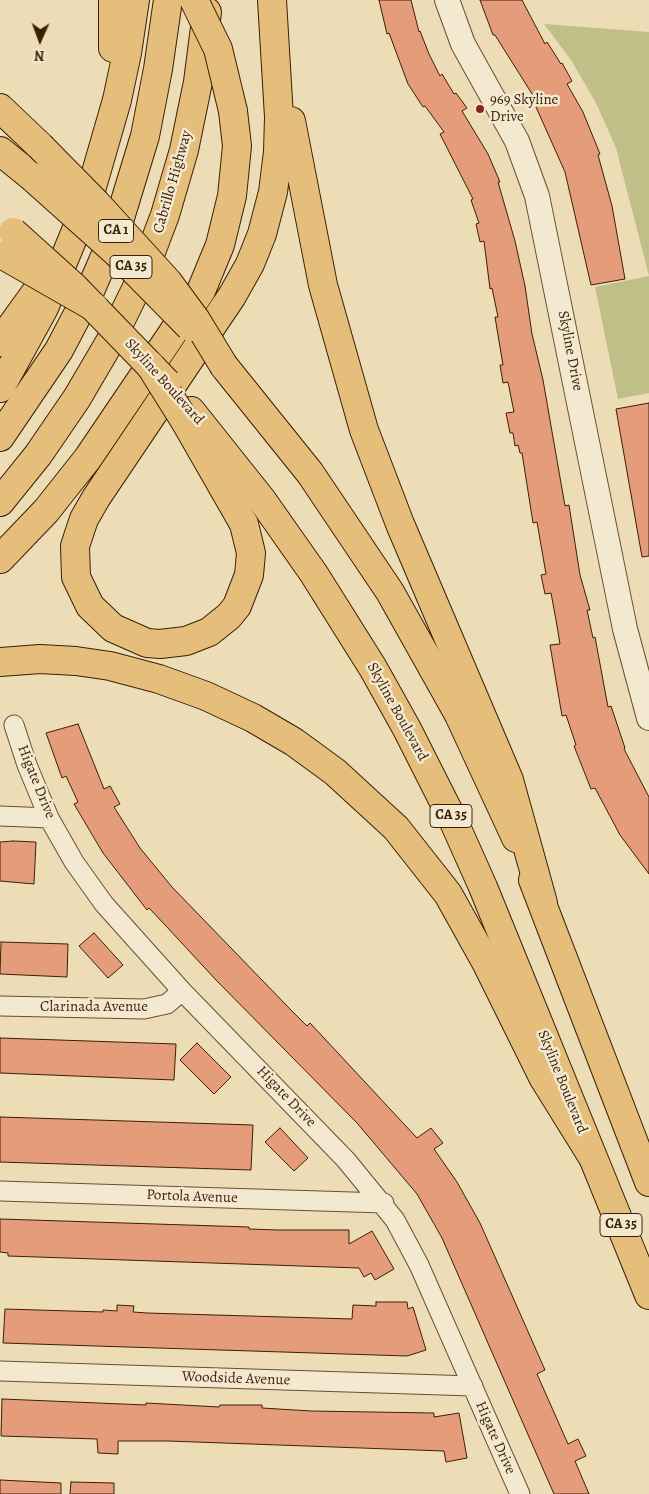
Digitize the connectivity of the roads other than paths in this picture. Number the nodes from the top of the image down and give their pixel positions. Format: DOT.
graph roads {
  1 [pos="113,0"];
  2 [pos="135,0"];
  3 [pos="168,0"];
  4 [pos="194,0"];
  5 [pos="209,0"];
  6 [pos="273,0"];
  7 [pos="447,0"];
  8 [pos="0,108"];
  9 [pos="0,151"];
  10 [pos="100,163"];
  11 [pos="87,204"];
  12 [pos="4,240"];
  13 [pos="0,342"];
  14 [pos="224,366"];
  15 [pos="0,388"];
  16 [pos="188,416"];
  17 [pos="0,437"];
  18 [pos="0,502"];
  19 [pos="0,560"];
  20 [pos="0,662"];
  21 [pos="649,718"];
  22 [pos="14,725"];
  23 [pos="0,816"];
  24 [pos="49,818"];
  25 [pos="543,903"];
  26 [pos="182,991"];
  27 [pos="0,1006"];
  28 [pos="592,1156"];
  29 [pos="649,1182"];
  30 [pos="0,1191"];
  31 [pos="384,1203"];
  32 [pos="649,1295"];
  33 [pos="0,1371"];
  34 [pos="472,1386"];
  35 [pos="520,1494"];
  1 -- 10 [label="main road"];
  2 -- 10 [label="main road"];
  3 -- 17 [label="main road, CA 1"];
  4 -- 19 [label="main road, bridge"];
  5 -- 18 [label="main road, Cabrillo Highway / CA 1"];
  6 -- 16 [label="main road"];
  6 -- 25 [label="main road"];
  7 -- 21 [label="street, Skyline Drive"];
  8 -- 14 [label="main road, bridge"];
  9 -- 14 [label="main road, CA 35, bridge"];
  10 -- 11 [label="main road"];
  11 -- 13 [label="main road"];
  11 -- 15 [label="main road"];
  12 -- 16 [label="main road, Skyline Boulevard, bridge"];
  14 -- 25 [label="main road, CA 35"];
  16 -- 28 [label="main road, Skyline Boulevard / CA 35"];
  20 -- 28 [label="main road"];
  22 -- 24 [label="street, Higate Drive"];
  23 -- 24 [label="street"];
  24 -- 26 [label="street, Higate Drive"];
  25 -- 29 [label="main road, CA 35"];
  26 -- 27 [label="street, Clarinada Avenue"];
  26 -- 31 [label="street, Higate Drive"];
  28 -- 32 [label="main road, Skyline Boulevard / CA 35"];
  30 -- 31 [label="street, Portola Avenue"];
  31 -- 34 [label="street, Higate Drive"];
  33 -- 34 [label="street, Woodside Avenue"];
  34 -- 35 [label="street, Higate Drive"];
}
